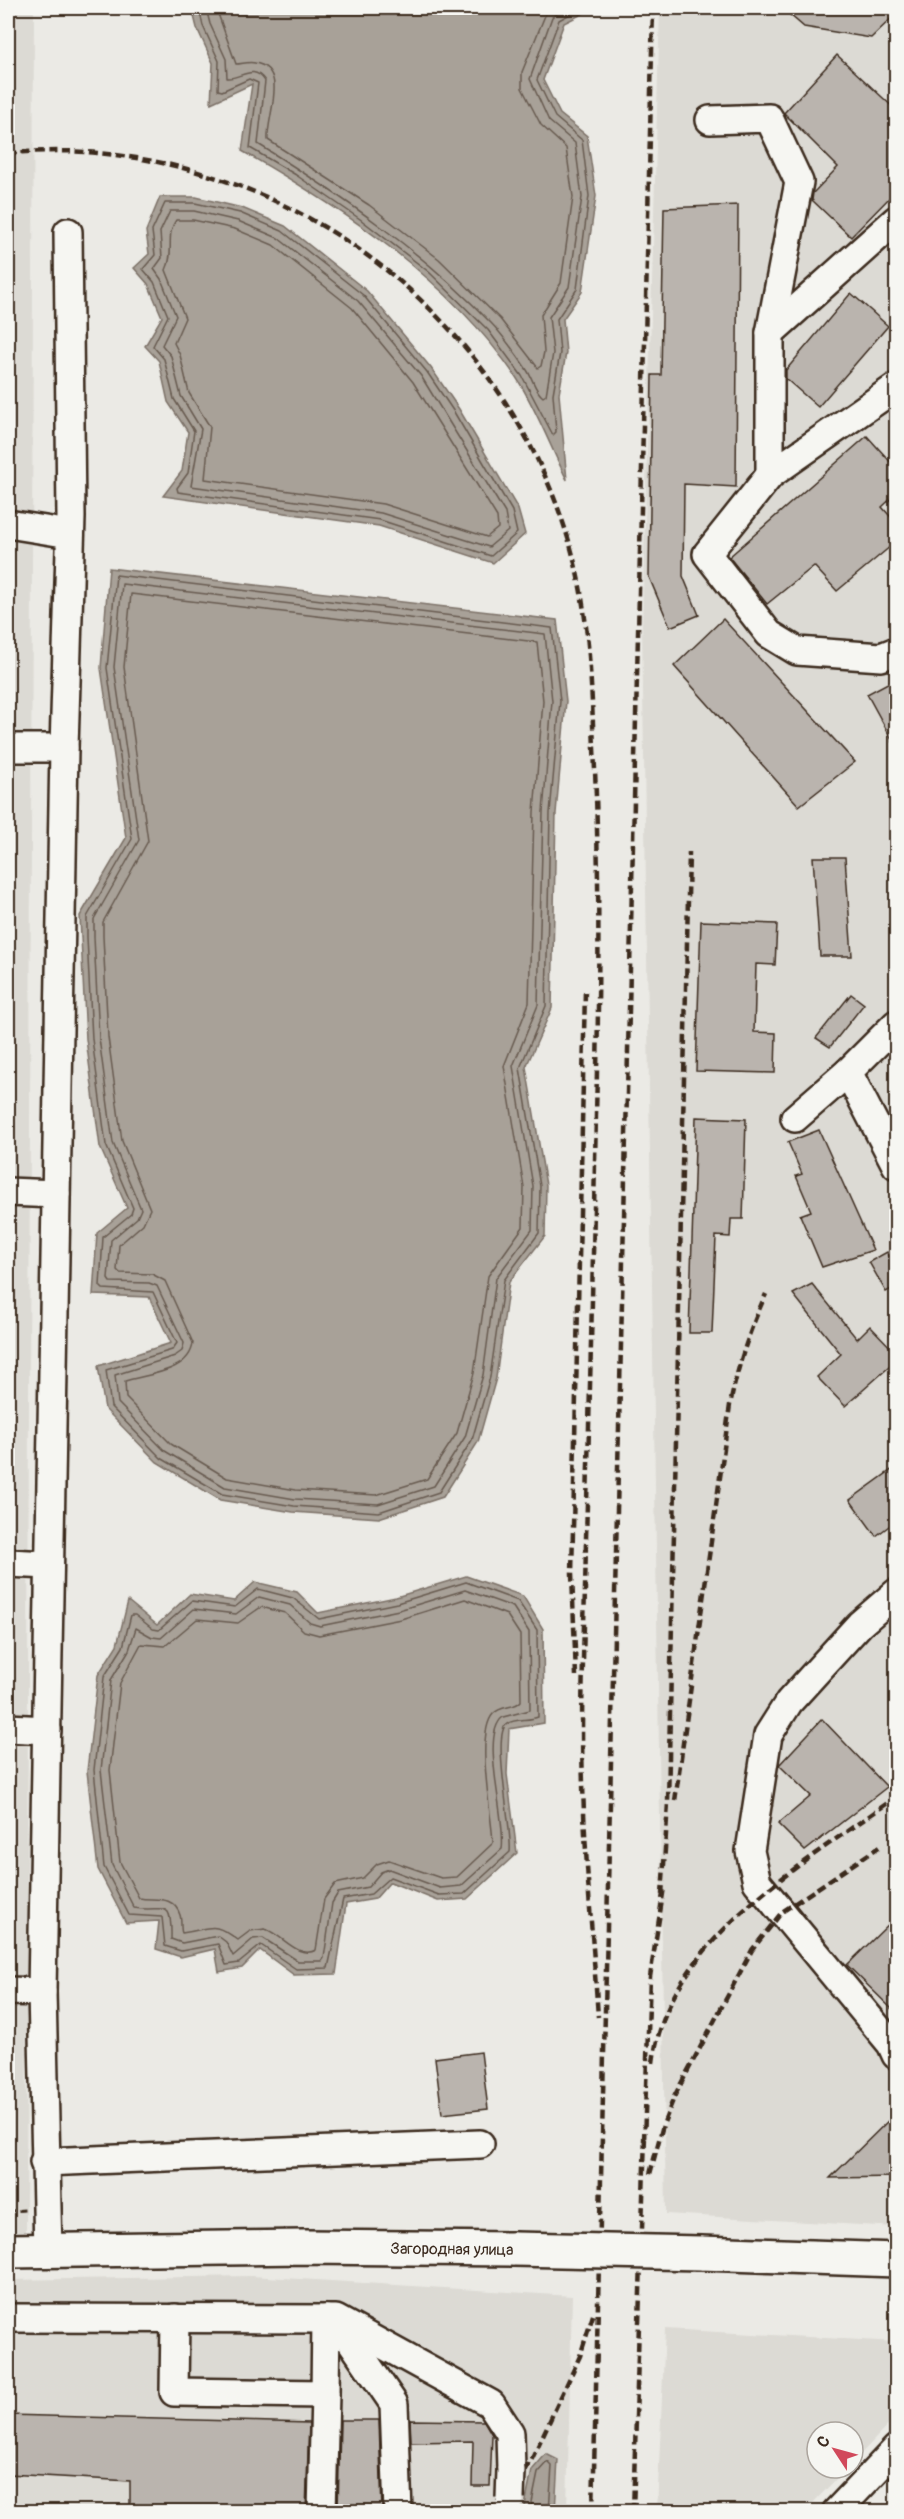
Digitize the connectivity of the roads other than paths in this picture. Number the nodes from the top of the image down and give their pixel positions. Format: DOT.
graph roads {
  1 [pos="710,120"];
  2 [pos="897,219"];
  3 [pos="68,232"];
  4 [pos="770,333"];
  5 [pos="897,387"];
  6 [pos="770,475"];
  7 [pos="8,524"];
  8 [pos="70,534"];
  9 [pos="897,651"];
  10 [pos="8,748"];
  11 [pos="64,748"];
  12 [pos="897,1024"];
  13 [pos="848,1072"];
  14 [pos="795,1118"];
  15 [pos="897,1165"];
  16 [pos="8,1192"];
  17 [pos="56,1194"];
  18 [pos="8,1563"];
  19 [pos="50,1566"];
  20 [pos="897,1593"];
  21 [pos="8,1728"];
  22 [pos="47,1730"];
  23 [pos="8,1991"];
  24 [pos="42,1992"];
  25 [pos="897,2055"];
  26 [pos="480,2144"];
  27 [pos="44,2162"];
  28 [pos="8,2251"];
  29 [pos="48,2251"];
  30 [pos="897,2260"];
  31 [pos="8,2318"];
  32 [pos="175,2319"];
  33 [pos="331,2319"];
  34 [pos="325,2394"];
  35 [pos="897,2449"];
  36 [pos="510,2505"];
  37 [pos="322,2511"];
  38 [pos="398,2511"];
  39 [pos="836,2511"];
  1 -- 4 [label="street"];
  2 -- 4 [label="street"];
  3 -- 8 [label="street"];
  4 -- 6 [label="street"];
  5 -- 6 [label="street"];
  6 -- 9 [label="street"];
  7 -- 8 [label="street"];
  8 -- 11 [label="street"];
  10 -- 11 [label="street"];
  11 -- 17 [label="street"];
  12 -- 13 [label="street"];
  13 -- 14 [label="street"];
  13 -- 15 [label="street"];
  16 -- 17 [label="street"];
  17 -- 19 [label="street"];
  18 -- 19 [label="street"];
  19 -- 22 [label="street"];
  20 -- 25 [label="street"];
  21 -- 22 [label="street"];
  22 -- 24 [label="street"];
  23 -- 24 [label="street"];
  24 -- 27 [label="street"];
  26 -- 27 [label="street"];
  27 -- 29 [label="street"];
  28 -- 29 [label="main road, Загородная улица"];
  29 -- 30 [label="main road, Загородная улица, bridge"];
  31 -- 32 [label="street"];
  32 -- 33 [label="street"];
  32 -- 34 [label="street"];
  33 -- 34 [label="street"];
  33 -- 36 [label="street, bridge"];
  33 -- 38 [label="street"];
  34 -- 37 [label="street"];
  35 -- 39 [label="street"];
}
